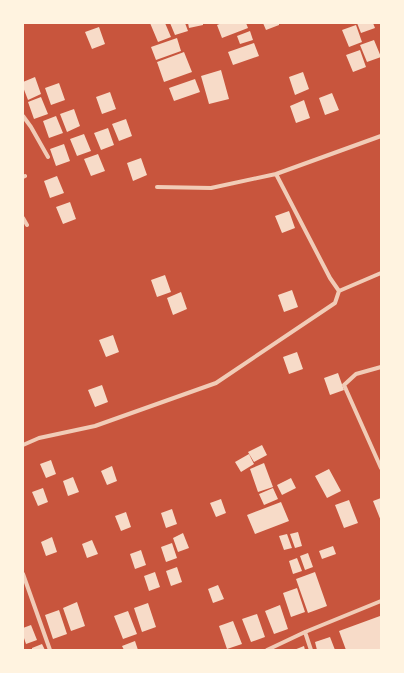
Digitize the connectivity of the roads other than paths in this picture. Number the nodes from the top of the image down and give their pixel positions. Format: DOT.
graph roads {
  1 [pos="23,116"];
  2 [pos="381,136"];
  3 [pos="48,158"];
  4 [pos="276,174"];
  5 [pos="157,187"];
  6 [pos="23,218"];
  7 [pos="27,225"];
  8 [pos="381,273"];
  9 [pos="339,291"];
  10 [pos="381,367"];
  11 [pos="23,445"];
  12 [pos="381,468"];
  13 [pos="23,574"];
  14 [pos="381,601"];
  15 [pos="305,632"];
  16 [pos="50,650"];
  17 [pos="267,650"];
  18 [pos="311,650"];
  1 -- 3 [label="street"];
  2 -- 4 [label="street"];
  4 -- 5 [label="street"];
  4 -- 9 [label="street"];
  6 -- 7 [label="street"];
  8 -- 9 [label="street"];
  9 -- 11 [label="street"];
  10 -- 12 [label="street"];
  13 -- 16 [label="street"];
  14 -- 15 [label="street"];
  15 -- 17 [label="street"];
  15 -- 18 [label="street"];
}
